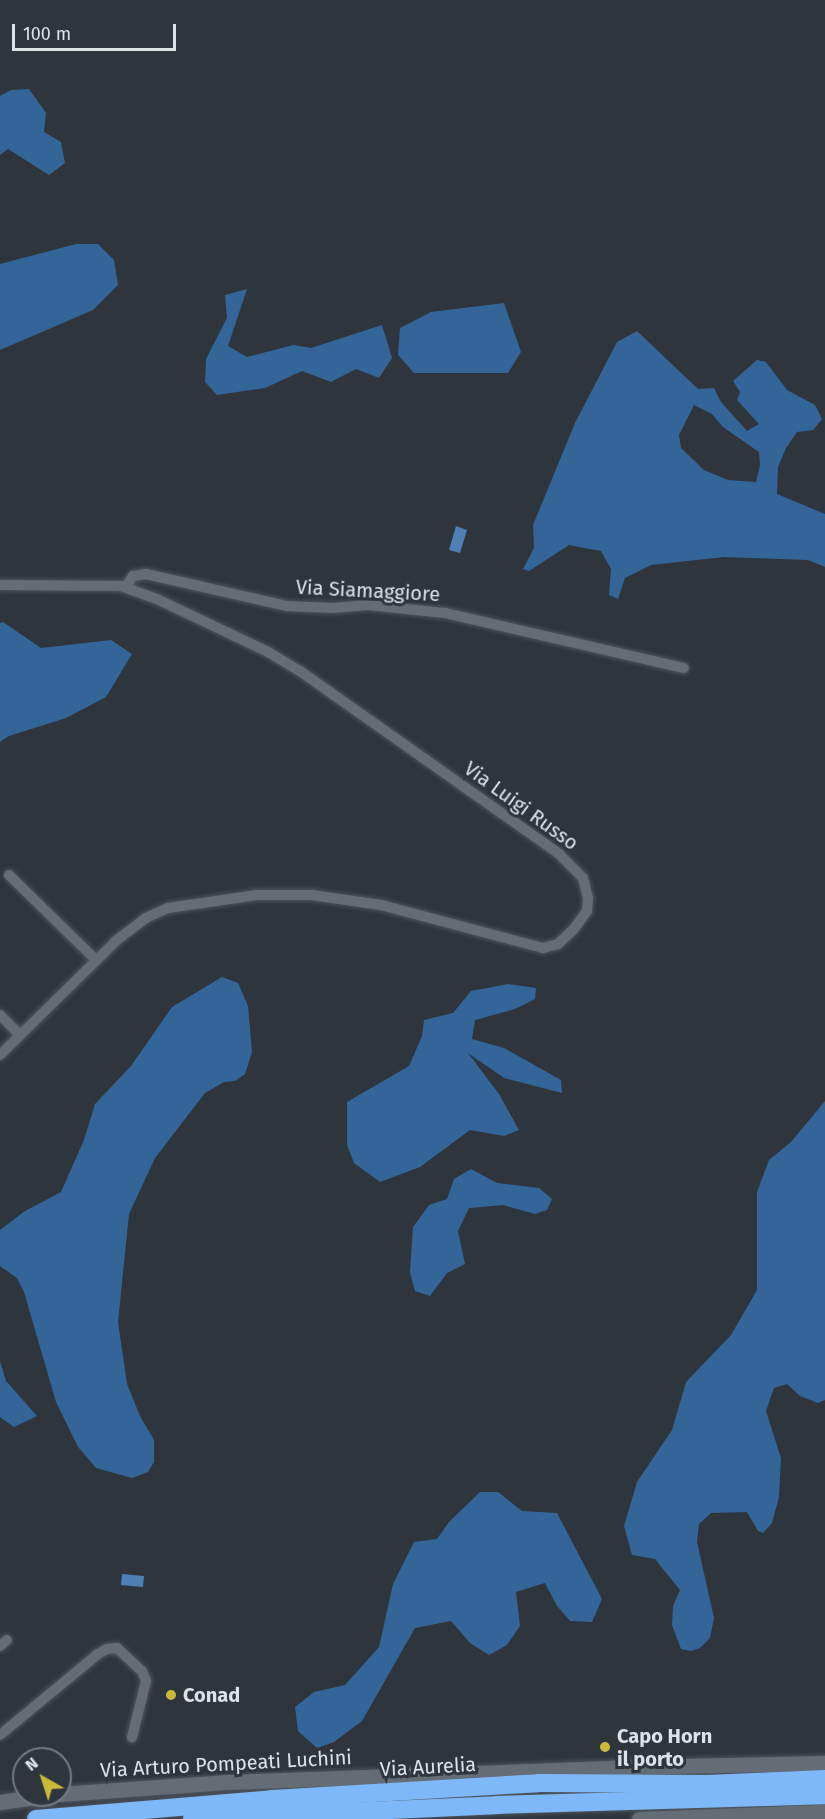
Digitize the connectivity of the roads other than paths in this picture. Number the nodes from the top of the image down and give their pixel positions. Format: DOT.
graph roads {
  1 [pos="0,585"];
  2 [pos="126,587"];
  3 [pos="684,668"];
  4 [pos="9,874"];
  5 [pos="96,960"];
  6 [pos="0,1015"];
  7 [pos="20,1035"];
  8 [pos="0,1055"];
  9 [pos="0,1735"];
  10 [pos="132,1737"];
  11 [pos="825,1763"];
  12 [pos="825,1779"];
  13 [pos="72,1793"];
  14 [pos="825,1795"];
  15 [pos="638,1800"];
  16 [pos="363,1810"];
  17 [pos="825,1812"];
  18 [pos="233,1816"];
  19 [pos="36,1819"];
  20 [pos="192,1819"];
  21 [pos="214,1819"];
  22 [pos="479,1819"];
  23 [pos="534,1819"];
  24 [pos="639,1819"];
  1 -- 2 [label="street, Via Luigi Russo"];
  2 -- 3 [label="street, Via Siamaggiore"];
  2 -- 5 [label="street, Via Luigi Russo"];
  4 -- 5 [label="street"];
  5 -- 7 [label="street, Via Luigi Russo"];
  6 -- 7 [label="street"];
  7 -- 8 [label="street, Via Luigi Russo"];
  9 -- 10 [label="street"];
  11 -- 13 [label="street, Via Arturo Pompeati Luchini"];
  12 -- 19 [label="highway, Via Aurelia"];
  14 -- 15 [label="highway, Via Aurelia"];
  15 -- 16 [label="highway, Via Aurelia"];
  15 -- 23 [label="highway"];
  16 -- 18 [label="highway, Via Aurelia"];
  16 -- 22 [label="highway"];
  17 -- 24 [label="street"];
  18 -- 20 [label="highway, Via Aurelia"];
  18 -- 21 [label="highway"];
}
